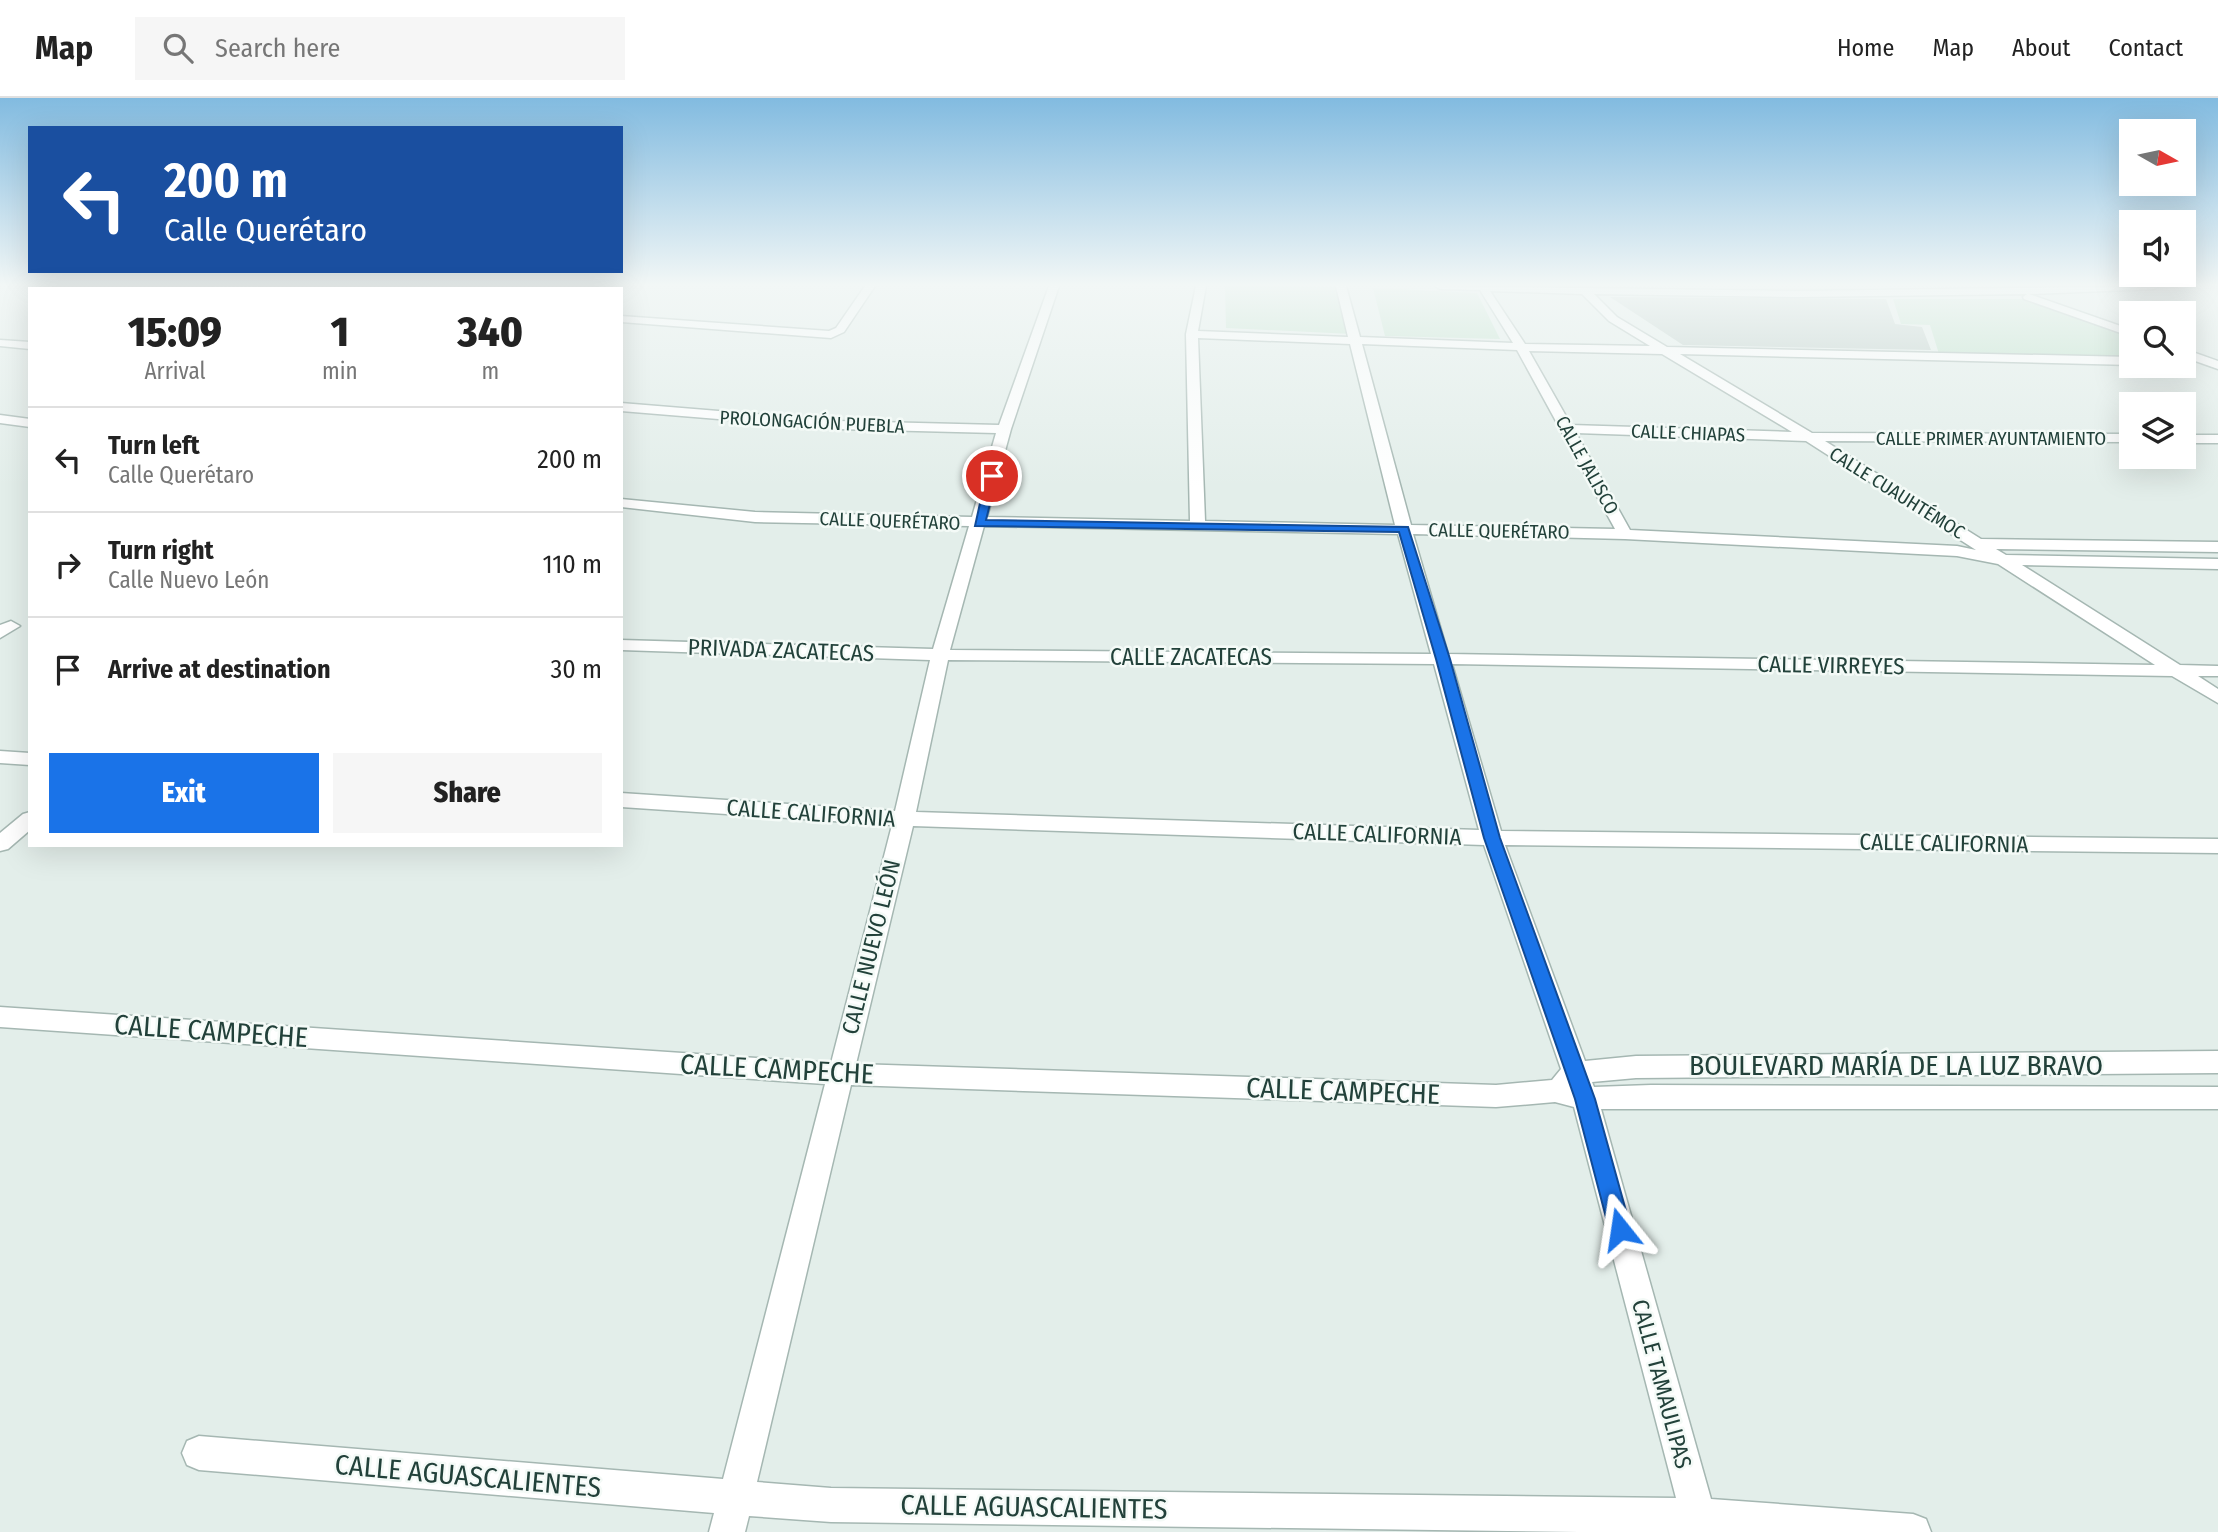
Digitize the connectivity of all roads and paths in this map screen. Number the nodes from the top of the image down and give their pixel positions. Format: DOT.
graph roads {
  1 [pos="1031,353"];
  2 [pos="1193,353"];
  3 [pos="1360,353"];
  4 [pos="1524,353"];
  5 [pos="1672,353"];
  6 [pos="1758,353"];
  7 [pos="2196,357"];
  8 [pos="2119,361"];
  9 [pos="2196,363"];
  10 [pos="2214,364"];
  11 [pos="623,407"];
  12 [pos="0,419"];
  13 [pos="28,423"];
  14 [pos="1004,429"];
  15 [pos="1568,429"];
  16 [pos="1809,438"];
  17 [pos="2119,438"];
  18 [pos="2196,439"];
  19 [pos="2218,439"];
  20 [pos="623,503"];
  21 [pos="979,523"];
  22 [pos="1198,527"];
  23 [pos="1404,529"];
  24 [pos="1625,534"];
  25 [pos="1976,543"];
  26 [pos="2218,547"];
  27 [pos="1957,551"];
  28 [pos="2002,560"];
  29 [pos="2218,564"];
  30 [pos="623,645"];
  31 [pos="940,655"];
  32 [pos="1443,659"];
  33 [pos="2174,670"];
  34 [pos="2218,671"];
  35 [pos="2218,697"];
  36 [pos="0,757"];
  37 [pos="28,759"];
  38 [pos="623,800"];
  39 [pos="904,819"];
  40 [pos="28,821"];
  41 [pos="1492,838"];
  42 [pos="0,844"];
  43 [pos="2218,846"];
  44 [pos="0,1017"];
  45 [pos="2218,1062"];
  46 [pos="1575,1073"];
  47 [pos="839,1074"];
  48 [pos="1555,1091"];
  49 [pos="2218,1098"];
  50 [pos="1585,1099"];
  51 [pos="199,1452"];
  52 [pos="731,1516"];
  53 [pos="1700,1524"];
  54 [pos="1913,1532"];
  1 -- 14 [label="street, CALLE NUEVO LEÓN"];
  2 -- 22 [label="street"];
  3 -- 23 [label="street, CALLE TAMAULIPAS"];
  4 -- 15 [label="street, CALLE JALISCO"];
  5 -- 16 [label="street, CALLE CUAUHTÉMOC"];
  6 -- 8 [label="street"];
  7 -- 10 [label="street"];
  9 -- 10 [label="street"];
  11 -- 14 [label="street, PROLONGACIÓN PUEBLA"];
  12 -- 13 [label="street"];
  14 -- 21 [label="street, CALLE NUEVO LEÓN"];
  15 -- 16 [label="street, CALLE CHIAPAS"];
  15 -- 24 [label="street, CALLE JALISCO"];
  16 -- 17 [label="street, CALLE PRIMER AYUNTAMIENTO"];
  16 -- 25 [label="street, CALLE CUAUHTÉMOC"];
  18 -- 19 [label="street"];
  20 -- 21 [label="street, CALLE QUERÉTARO"];
  21 -- 22 [label="street, CALLE QUERÉTARO"];
  21 -- 31 [label="street, CALLE NUEVO LEÓN"];
  22 -- 23 [label="street, CALLE QUERÉTARO"];
  23 -- 24 [label="street, CALLE QUERÉTARO"];
  23 -- 32 [label="street, CALLE TAMAULIPAS"];
  24 -- 27 [label="street, CALLE QUERÉTARO"];
  25 -- 26 [label="street"];
  25 -- 27 [label="street, CALLE QUERÉTARO"];
  25 -- 28 [label="street, CALLE CUAUHTÉMOC"];
  27 -- 28 [label="street, CALLE QUERÉTARO"];
  28 -- 29 [label="street"];
  28 -- 33 [label="street, CALLE CUAUHTÉMOC"];
  30 -- 31 [label="street, PRIVADA ZACATECAS"];
  31 -- 32 [label="street, CALLE ZACATECAS"];
  31 -- 39 [label="street, CALLE NUEVO LEÓN"];
  32 -- 33 [label="street, CALLE VIRREYES"];
  32 -- 41 [label="street, CALLE TAMAULIPAS"];
  33 -- 34 [label="street, CALLE VIRREYES"];
  33 -- 35 [label="street, CALLE CUAUHTÉMOC"];
  36 -- 37 [label="street"];
  38 -- 39 [label="street, CALLE CALIFORNIA"];
  39 -- 41 [label="street, CALLE CALIFORNIA"];
  39 -- 47 [label="street, CALLE NUEVO LEÓN"];
  40 -- 42 [label="street"];
  41 -- 43 [label="street, CALLE CALIFORNIA"];
  41 -- 46 [label="street, CALLE TAMAULIPAS"];
  44 -- 47 [label="street, CALLE CAMPECHE"];
  45 -- 46 [label="street, BOULEVARD MARÍA DE LA LUZ BRAVO"];
  46 -- 48 [label="street"];
  46 -- 50 [label="street, CALLE TAMAULIPAS"];
  47 -- 48 [label="street, CALLE CAMPECHE"];
  47 -- 52 [label="street, CALLE NUEVO LEÓN"];
  48 -- 50 [label="street, CALLE CAMPECHE"];
  49 -- 50 [label="street, BOULEVARD MARÍA DE LA LUZ BRAVO"];
  50 -- 53 [label="street, CALLE TAMAULIPAS"];
  51 -- 52 [label="street, CALLE AGUASCALIENTES"];
  52 -- 53 [label="street, CALLE AGUASCALIENTES"];
  53 -- 54 [label="street, CALLE AGUASCALIENTES"];
}
